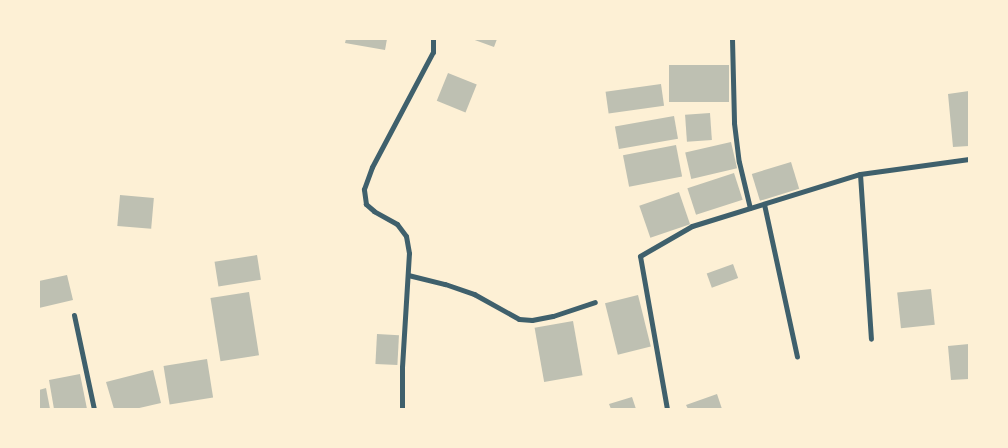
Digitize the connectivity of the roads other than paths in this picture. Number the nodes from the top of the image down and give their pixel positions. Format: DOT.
graph roads {
  1 [pos="433,39"];
  2 [pos="732,39"];
  3 [pos="969,159"];
  4 [pos="860,174"];
  5 [pos="764,204"];
  6 [pos="750,208"];
  7 [pos="408,275"];
  8 [pos="594,302"];
  9 [pos="74,315"];
  10 [pos="870,339"];
  11 [pos="797,356"];
  12 [pos="94,409"];
  13 [pos="402,409"];
  14 [pos="667,409"];
  1 -- 7 [label="street"];
  2 -- 6 [label="street"];
  3 -- 4 [label="street"];
  4 -- 5 [label="street"];
  4 -- 10 [label="street"];
  5 -- 6 [label="street"];
  5 -- 11 [label="street"];
  6 -- 14 [label="street"];
  7 -- 8 [label="street"];
  7 -- 13 [label="street"];
  9 -- 12 [label="street"];
}
